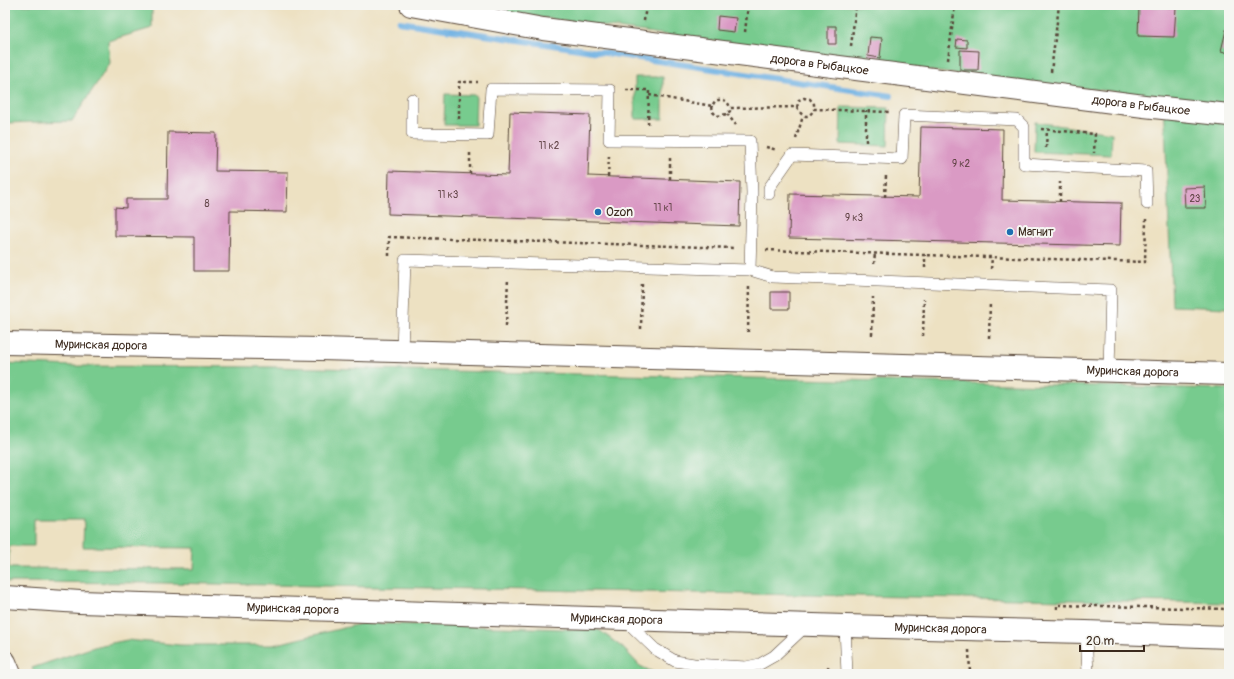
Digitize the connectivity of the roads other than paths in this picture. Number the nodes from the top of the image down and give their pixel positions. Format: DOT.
graph roads {
  1 [pos="410,5"];
  2 [pos="412,99"];
  3 [pos="1229,115"];
  4 [pos="769,194"];
  5 [pos="1147,204"];
  6 [pos="750,270"];
  7 [pos="5,343"];
  8 [pos="402,351"];
  9 [pos="1109,371"];
  10 [pos="1229,374"];
  11 [pos="5,597"];
  12 [pos="623,618"];
  13 [pos="807,624"];
  14 [pos="845,626"];
  15 [pos="1086,632"];
  16 [pos="1229,637"];
  17 [pos="5,662"];
  18 [pos="10,674"];
  19 [pos="847,674"];
  20 [pos="1088,674"];
  1 -- 3 [label="street, дорога в Рыбацкое"];
  2 -- 6 [label="lane"];
  4 -- 5 [label="lane"];
  6 -- 8 [label="lane"];
  6 -- 9 [label="lane"];
  7 -- 8 [label="street, Муринская дорога"];
  8 -- 9 [label="street, Муринская дорога"];
  9 -- 10 [label="street, Муринская дорога"];
  11 -- 12 [label="street, Муринская дорога"];
  12 -- 13 [label="street, Муринская дорога"];
  12 -- 13 [label="lane"];
  13 -- 14 [label="street, Муринская дорога"];
  14 -- 15 [label="street, Муринская дорога"];
  14 -- 19 [label="lane"];
  15 -- 16 [label="street, Муринская дорога"];
  15 -- 20 [label="lane"];
  17 -- 18 [label="street"];
}
